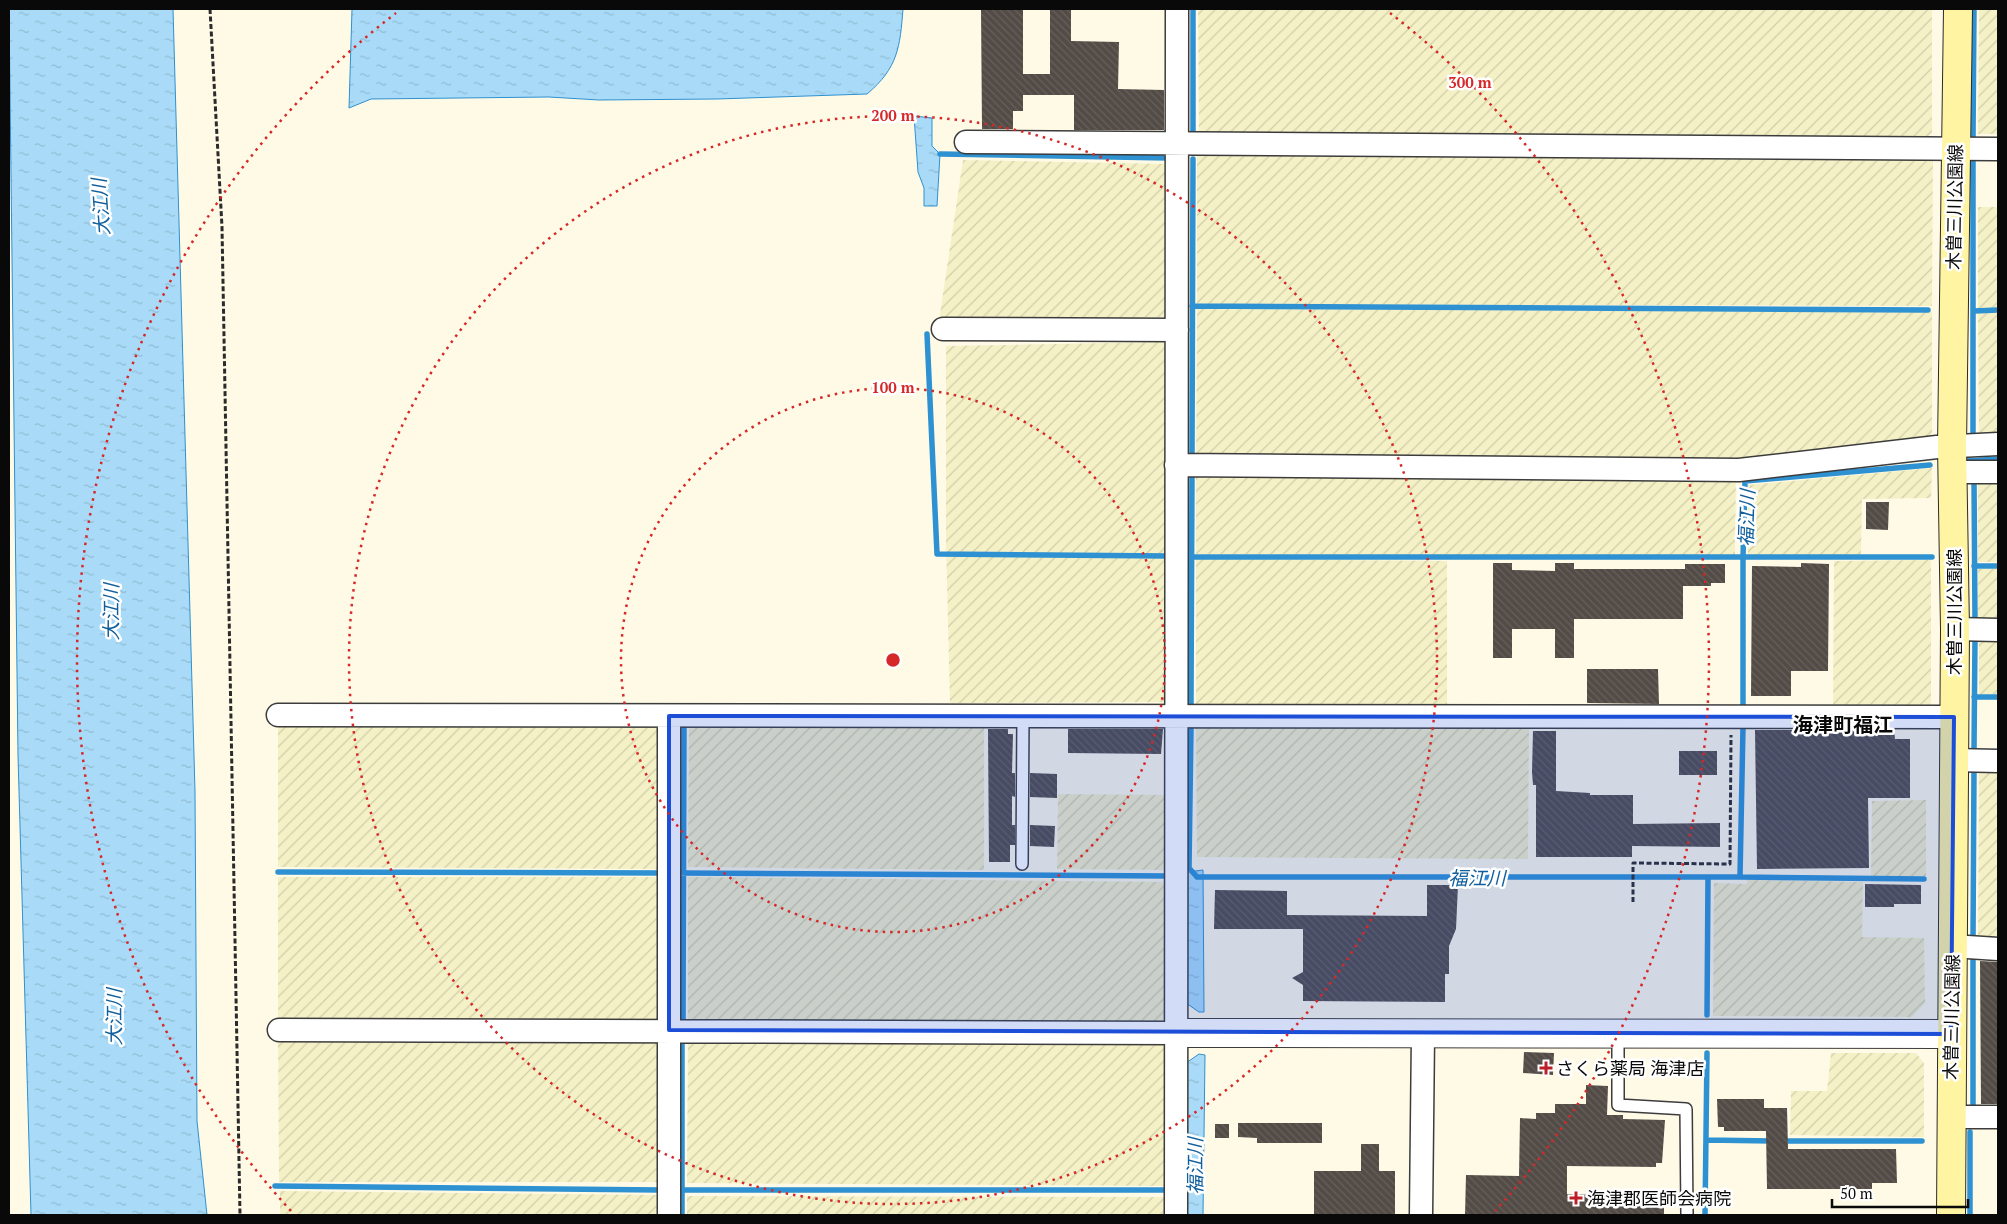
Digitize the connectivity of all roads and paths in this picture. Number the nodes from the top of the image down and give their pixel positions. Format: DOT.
graph roads {
  1 [pos="210,9"];
  2 [pos="1177,9"];
  3 [pos="1958,9"];
  4 [pos="966,142"];
  5 [pos="1177,144"];
  6 [pos="1955,148"];
  7 [pos="1998,149"];
  8 [pos="943,329"];
  9 [pos="1177,330"];
  10 [pos="1998,444"];
  11 [pos="1953,459"];
  12 [pos="1176,465"];
  13 [pos="1998,472"];
  14 [pos="1955,629"];
  15 [pos="1998,630"];
  16 [pos="278,715"];
  17 [pos="1023,715"];
  18 [pos="669,716"];
  19 [pos="1176,717"];
  20 [pos="1731,717"];
  21 [pos="1954,717"];
  22 [pos="1953,760"];
  23 [pos="1998,761"];
  24 [pos="1022,864"];
  25 [pos="1633,902"];
  26 [pos="1952,946"];
  27 [pos="1998,949"];
  28 [pos="279,1030"];
  29 [pos="669,1030"];
  30 [pos="1176,1033"];
  31 [pos="1618,1033"];
  32 [pos="1423,1034"];
  33 [pos="1951,1034"];
  34 [pos="1950,1117"];
  35 [pos="1998,1117"];
  36 [pos="240,1215"];
  37 [pos="669,1215"];
  38 [pos="1176,1215"];
  39 [pos="1421,1215"];
  40 [pos="1688,1215"];
  41 [pos="1951,1215"];
  1 -- 36 [label="path"];
  2 -- 5 [label="street"];
  3 -- 6 [label="main road, 木曽三川公園線"];
  4 -- 5 [label="street"];
  5 -- 6 [label="street"];
  5 -- 9 [label="street"];
  6 -- 7 [label="street"];
  6 -- 11 [label="main road, 木曽三川公園線"];
  8 -- 9 [label="street"];
  9 -- 12 [label="street"];
  10 -- 11 [label="street"];
  11 -- 12 [label="street"];
  11 -- 13 [label="street"];
  11 -- 14 [label="main road, 木曽三川公園線"];
  12 -- 19 [label="street"];
  14 -- 15 [label="street"];
  14 -- 21 [label="main road, 木曽三川公園線"];
  16 -- 18 [label="street"];
  17 -- 18 [label="street"];
  17 -- 19 [label="street"];
  17 -- 24 [label="lane"];
  18 -- 29 [label="street"];
  19 -- 20 [label="street"];
  19 -- 30 [label="street"];
  20 -- 21 [label="street"];
  20 -- 25 [label="path"];
  21 -- 22 [label="main road, 木曽三川公園線"];
  22 -- 23 [label="street"];
  22 -- 26 [label="main road, 木曽三川公園線"];
  26 -- 27 [label="street"];
  26 -- 33 [label="main road, 木曽三川公園線"];
  28 -- 29 [label="street"];
  29 -- 30 [label="street"];
  29 -- 37 [label="street"];
  30 -- 32 [label="street"];
  30 -- 38 [label="street"];
  31 -- 32 [label="street"];
  31 -- 33 [label="street"];
  31 -- 40 [label="lane"];
  32 -- 39 [label="street"];
  33 -- 34 [label="main road, 木曽三川公園線"];
  34 -- 35 [label="street"];
  34 -- 41 [label="main road, 木曽三川公園線"];
}
